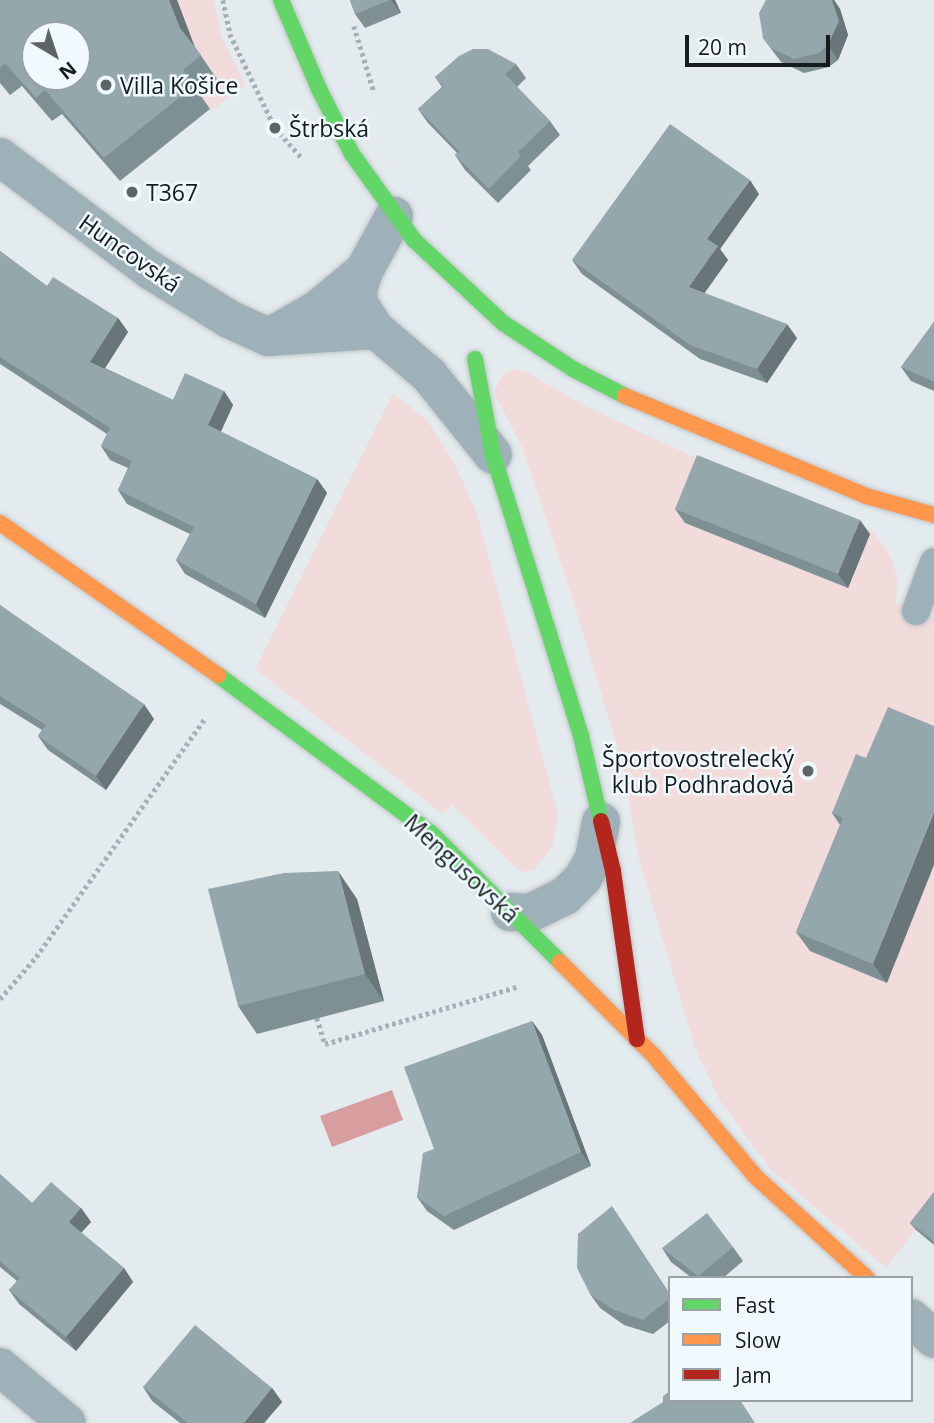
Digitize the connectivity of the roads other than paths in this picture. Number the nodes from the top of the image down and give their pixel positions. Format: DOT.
graph roads {
  1 [pos="281,0"];
  2 [pos="0,158"];
  3 [pos="394,216"];
  4 [pos="364,271"];
  5 [pos="503,323"];
  6 [pos="376,330"];
  7 [pos="268,337"];
  8 [pos="475,359"];
  9 [pos="429,374"];
  10 [pos="494,455"];
  11 [pos="934,515"];
  12 [pos="0,523"];
  13 [pos="934,562"];
  14 [pos="916,611"];
  15 [pos="601,822"];
  16 [pos="510,912"];
  17 [pos="637,1040"];
  18 [pos="865,1276"];
  19 [pos="913,1320"];
  20 [pos="934,1339"];
  21 [pos="0,1367"];
  22 [pos="67,1423"];
  1 -- 3 [label="street"];
  2 -- 7 [label="street, Huncovská"];
  3 -- 4 [label="street"];
  3 -- 5 [label="street"];
  4 -- 6 [label="street"];
  4 -- 7 [label="street"];
  5 -- 8 [label="street"];
  5 -- 11 [label="street"];
  6 -- 7 [label="street"];
  6 -- 9 [label="street"];
  8 -- 9 [label="street"];
  8 -- 10 [label="street"];
  9 -- 10 [label="street"];
  10 -- 15 [label="street"];
  12 -- 16 [label="street, Mengusovská"];
  13 -- 14 [label="lane"];
  15 -- 16 [label="street"];
  15 -- 17 [label="street"];
  16 -- 17 [label="street, Mengusovská"];
  17 -- 18 [label="street, Mengusovská"];
  19 -- 20 [label="street"];
  21 -- 22 [label="street"];
}
